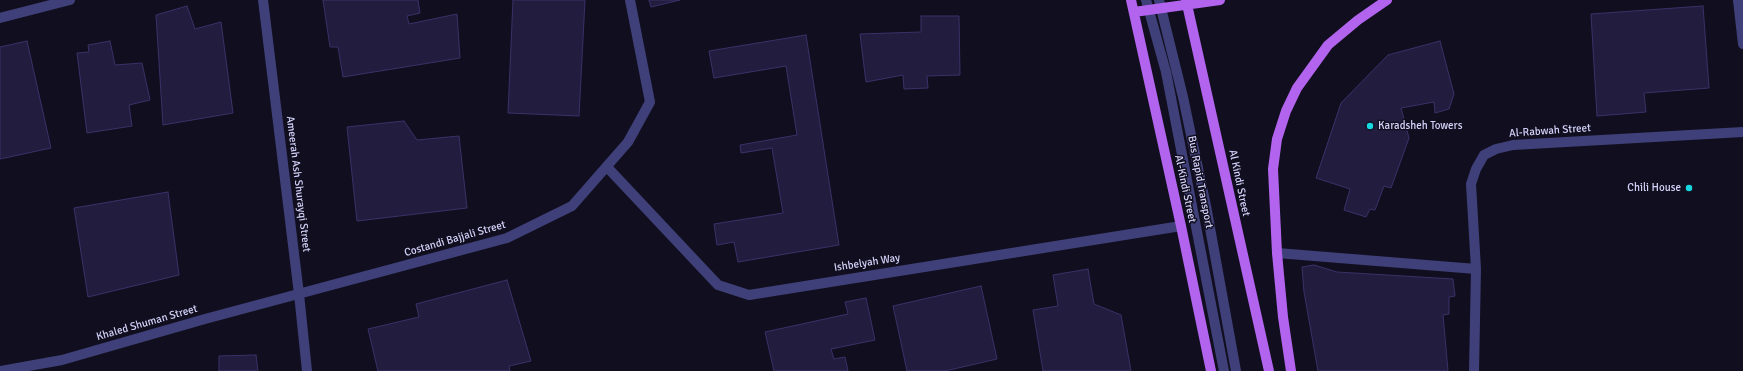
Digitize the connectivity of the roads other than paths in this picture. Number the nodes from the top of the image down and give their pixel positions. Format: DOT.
graph roads {
  1 [pos="70,0"];
  2 [pos="263,0"];
  3 [pos="630,0"];
  4 [pos="1130,0"];
  5 [pos="1146,0"];
  6 [pos="1220,0"];
  7 [pos="1387,0"];
  8 [pos="1738,0"];
  9 [pos="1186,2"];
  10 [pos="1160,4"];
  11 [pos="1149,10"];
  12 [pos="1134,12"];
  13 [pos="0,18"];
  14 [pos="1743,44"];
  15 [pos="1743,132"];
  16 [pos="607,167"];
  17 [pos="1181,226"];
  18 [pos="1277,253"];
  19 [pos="1476,268"];
  20 [pos="299,294"];
  21 [pos="0,371"];
  22 [pos="307,371"];
  23 [pos="1211,371"];
  24 [pos="1224,371"];
  25 [pos="1236,371"];
  26 [pos="1269,371"];
  27 [pos="1291,371"];
  28 [pos="1474,371"];
  1 -- 13 [label="street"];
  2 -- 20 [label="street, Ameerah Ash Shurayqi Street"];
  3 -- 16 [label="street, Costandi Bajjali Street"];
  4 -- 12 [label="main road"];
  5 -- 11 [label="street, Bus Rapid Transport"];
  6 -- 9 [label="main road"];
  7 -- 18 [label="main road"];
  8 -- 14 [label="street"];
  9 -- 10 [label="main road"];
  9 -- 26 [label="main road, Al Kindi Street"];
  10 -- 11 [label="main road"];
  10 -- 25 [label="street, Bus Rapid Transport"];
  11 -- 12 [label="main road"];
  11 -- 24 [label="street, Bus Rapid Transport"];
  12 -- 17 [label="main road, Al-Kindi Street"];
  15 -- 19 [label="street, Al-Rabwah Street"];
  16 -- 17 [label="street, Ishbelyah Way"];
  16 -- 20 [label="street, Costandi Bajjali Street"];
  17 -- 23 [label="main road, Al-Kindi Street"];
  18 -- 19 [label="street"];
  18 -- 27 [label="main road"];
  19 -- 28 [label="street, Al-Rabwah Street"];
  20 -- 21 [label="street, Khaled Shuman Street"];
  20 -- 22 [label="street, Ameerah Ash Shurayqi Street"];
}
